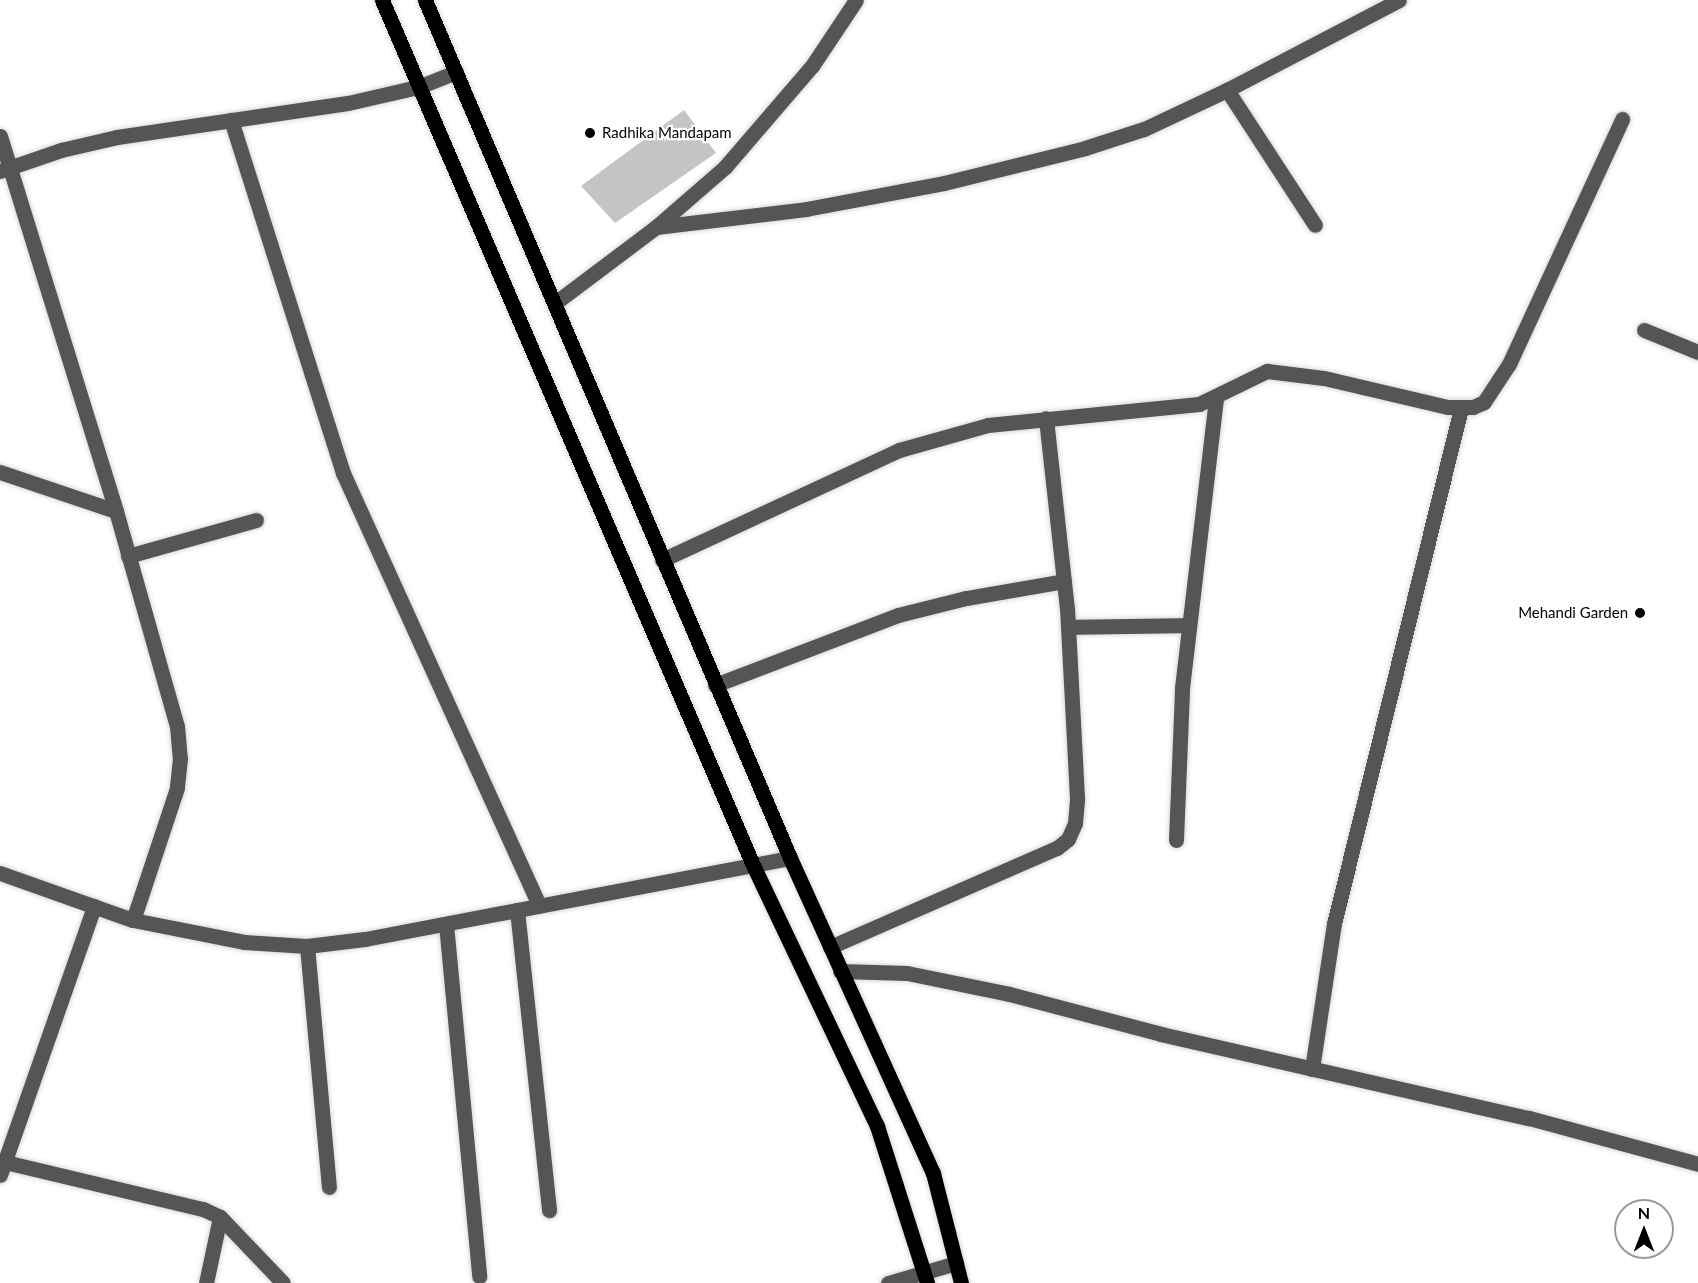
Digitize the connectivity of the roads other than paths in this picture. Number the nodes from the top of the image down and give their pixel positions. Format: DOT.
graph roads {
  1 [pos="382,0"];
  2 [pos="425,0"];
  3 [pos="856,0"];
  4 [pos="1399,0"];
  5 [pos="456,72"];
  6 [pos="418,87"];
  7 [pos="1227,90"];
  8 [pos="1622,119"];
  9 [pos="231,120"];
  10 [pos="0,136"];
  11 [pos="5,169"];
  12 [pos="1315,225"];
  13 [pos="656,227"];
  14 [pos="555,303"];
  15 [pos="1644,330"];
  16 [pos="1698,352"];
  17 [pos="1216,398"];
  18 [pos="1461,408"];
  19 [pos="1046,417"];
  20 [pos="0,472"];
  21 [pos="116,511"];
  22 [pos="256,520"];
  23 [pos="128,556"];
  24 [pos="662,560"];
  25 [pos="1064,581"];
  26 [pos="1189,625"];
  27 [pos="1068,627"];
  28 [pos="715,685"];
  29 [pos="1176,840"];
  30 [pos="790,858"];
  31 [pos="753,865"];
  32 [pos="0,873"];
  33 [pos="94,906"];
  34 [pos="539,906"];
  35 [pos="517,910"];
  36 [pos="133,920"];
  37 [pos="446,924"];
  38 [pos="307,946"];
  39 [pos="830,947"];
  40 [pos="840,971"];
  41 [pos="1312,1070"];
  42 [pos="1698,1164"];
  43 [pos="2,1168"];
  44 [pos="329,1187"];
  45 [pos="549,1210"];
  46 [pos="220,1217"];
  47 [pos="956,1263"];
  48 [pos="479,1276"];
  49 [pos="926,1277"];
  50 [pos="206,1283"];
  51 [pos="284,1283"];
  52 [pos="888,1283"];
  53 [pos="961,1283"];
  1 -- 6 [label="main road"];
  2 -- 5 [label="main road"];
  3 -- 13 [label="street"];
  4 -- 7 [label="street"];
  5 -- 6 [label="street"];
  5 -- 14 [label="main road"];
  6 -- 9 [label="street"];
  6 -- 31 [label="main road"];
  7 -- 12 [label="street"];
  7 -- 13 [label="street"];
  8 -- 18 [label="street"];
  9 -- 11 [label="street"];
  9 -- 34 [label="street"];
  10 -- 11 [label="street"];
  11 -- 21 [label="street"];
  13 -- 14 [label="street"];
  14 -- 24 [label="main road"];
  15 -- 16 [label="street"];
  17 -- 18 [label="street"];
  17 -- 19 [label="street"];
  17 -- 26 [label="street"];
  18 -- 41 [label="street"];
  19 -- 24 [label="street"];
  19 -- 25 [label="street"];
  20 -- 21 [label="street"];
  21 -- 23 [label="street"];
  22 -- 23 [label="street"];
  23 -- 36 [label="street"];
  24 -- 28 [label="main road"];
  25 -- 27 [label="street"];
  25 -- 28 [label="street"];
  26 -- 27 [label="street"];
  26 -- 29 [label="street"];
  27 -- 39 [label="street"];
  28 -- 30 [label="main road"];
  30 -- 31 [label="street"];
  30 -- 39 [label="main road"];
  31 -- 34 [label="street"];
  31 -- 49 [label="main road"];
  32 -- 33 [label="street"];
  33 -- 36 [label="street"];
  33 -- 43 [label="street"];
  34 -- 35 [label="street"];
  35 -- 37 [label="street"];
  35 -- 45 [label="street"];
  36 -- 38 [label="street"];
  37 -- 38 [label="street"];
  37 -- 48 [label="street"];
  38 -- 44 [label="street"];
  39 -- 40 [label="main road"];
  40 -- 41 [label="street"];
  40 -- 47 [label="main road"];
  41 -- 42 [label="street"];
  43 -- 46 [label="street"];
  46 -- 50 [label="street"];
  46 -- 51 [label="street"];
  47 -- 49 [label="street"];
  47 -- 53 [label="main road"];
  49 -- 52 [label="street"];
}
